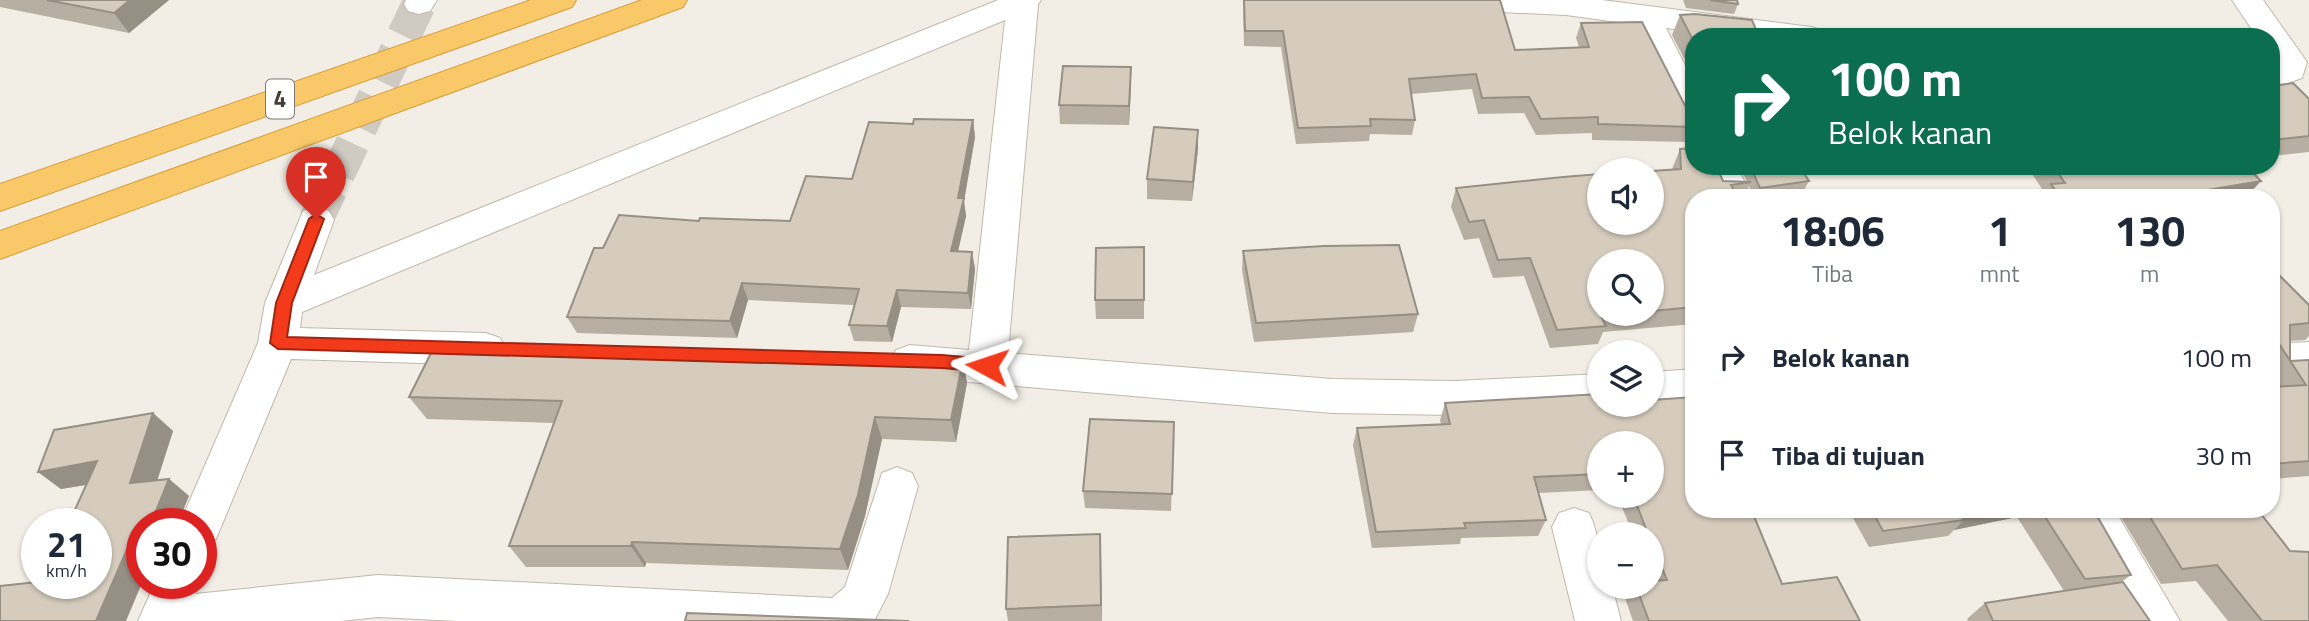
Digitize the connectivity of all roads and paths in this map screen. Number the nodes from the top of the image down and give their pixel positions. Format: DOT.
graph roads {
  1 [pos="561,0"];
  2 [pos="672,0"];
  3 [pos="1457,0"];
  4 [pos="2247,0"];
  5 [pos="1025,1"];
  6 [pos="1566,3"];
  7 [pos="1644,15"];
  8 [pos="1743,28"];
  9 [pos="2267,28"];
  10 [pos="2280,46"];
  11 [pos="2280,75"];
  12 [pos="1685,98"];
  13 [pos="0,198"];
  14 [pos="316,219"];
  15 [pos="0,245"];
  16 [pos="284,303"];
  17 [pos="278,343"];
  18 [pos="519,350"];
  19 [pos="2309,358"];
  20 [pos="873,360"];
  21 [pos="2280,360"];
  22 [pos="987,366"];
  23 [pos="1685,386"];
  24 [pos="1664,387"];
  25 [pos="1587,392"];
  26 [pos="897,486"];
  27 [pos="208,508"];
  28 [pos="2095,518"];
  29 [pos="1574,527"];
  30 [pos="166,608"];
  31 [pos="1598,621"];
  32 [pos="2157,621"];
  1 -- 13 [label="highway, 4"];
  2 -- 15 [label="highway, 4"];
  3 -- 6 [label="street"];
  4 -- 9 [label="street"];
  5 -- 16 [label="street"];
  5 -- 22 [label="street"];
  6 -- 7 [label="street"];
  7 -- 8 [label="street"];
  7 -- 12 [label="street"];
  10 -- 11 [label="street"];
  14 -- 16 [label="street"];
  16 -- 17 [label="street"];
  17 -- 18 [label="street"];
  17 -- 27 [label="street"];
  19 -- 21 [label="street"];
  20 -- 22 [label="street"];
  22 -- 25 [label="street"];
  23 -- 24 [label="street"];
  26 -- 30 [label="street"];
  28 -- 32 [label="street"];
  29 -- 31 [label="street"];
}
